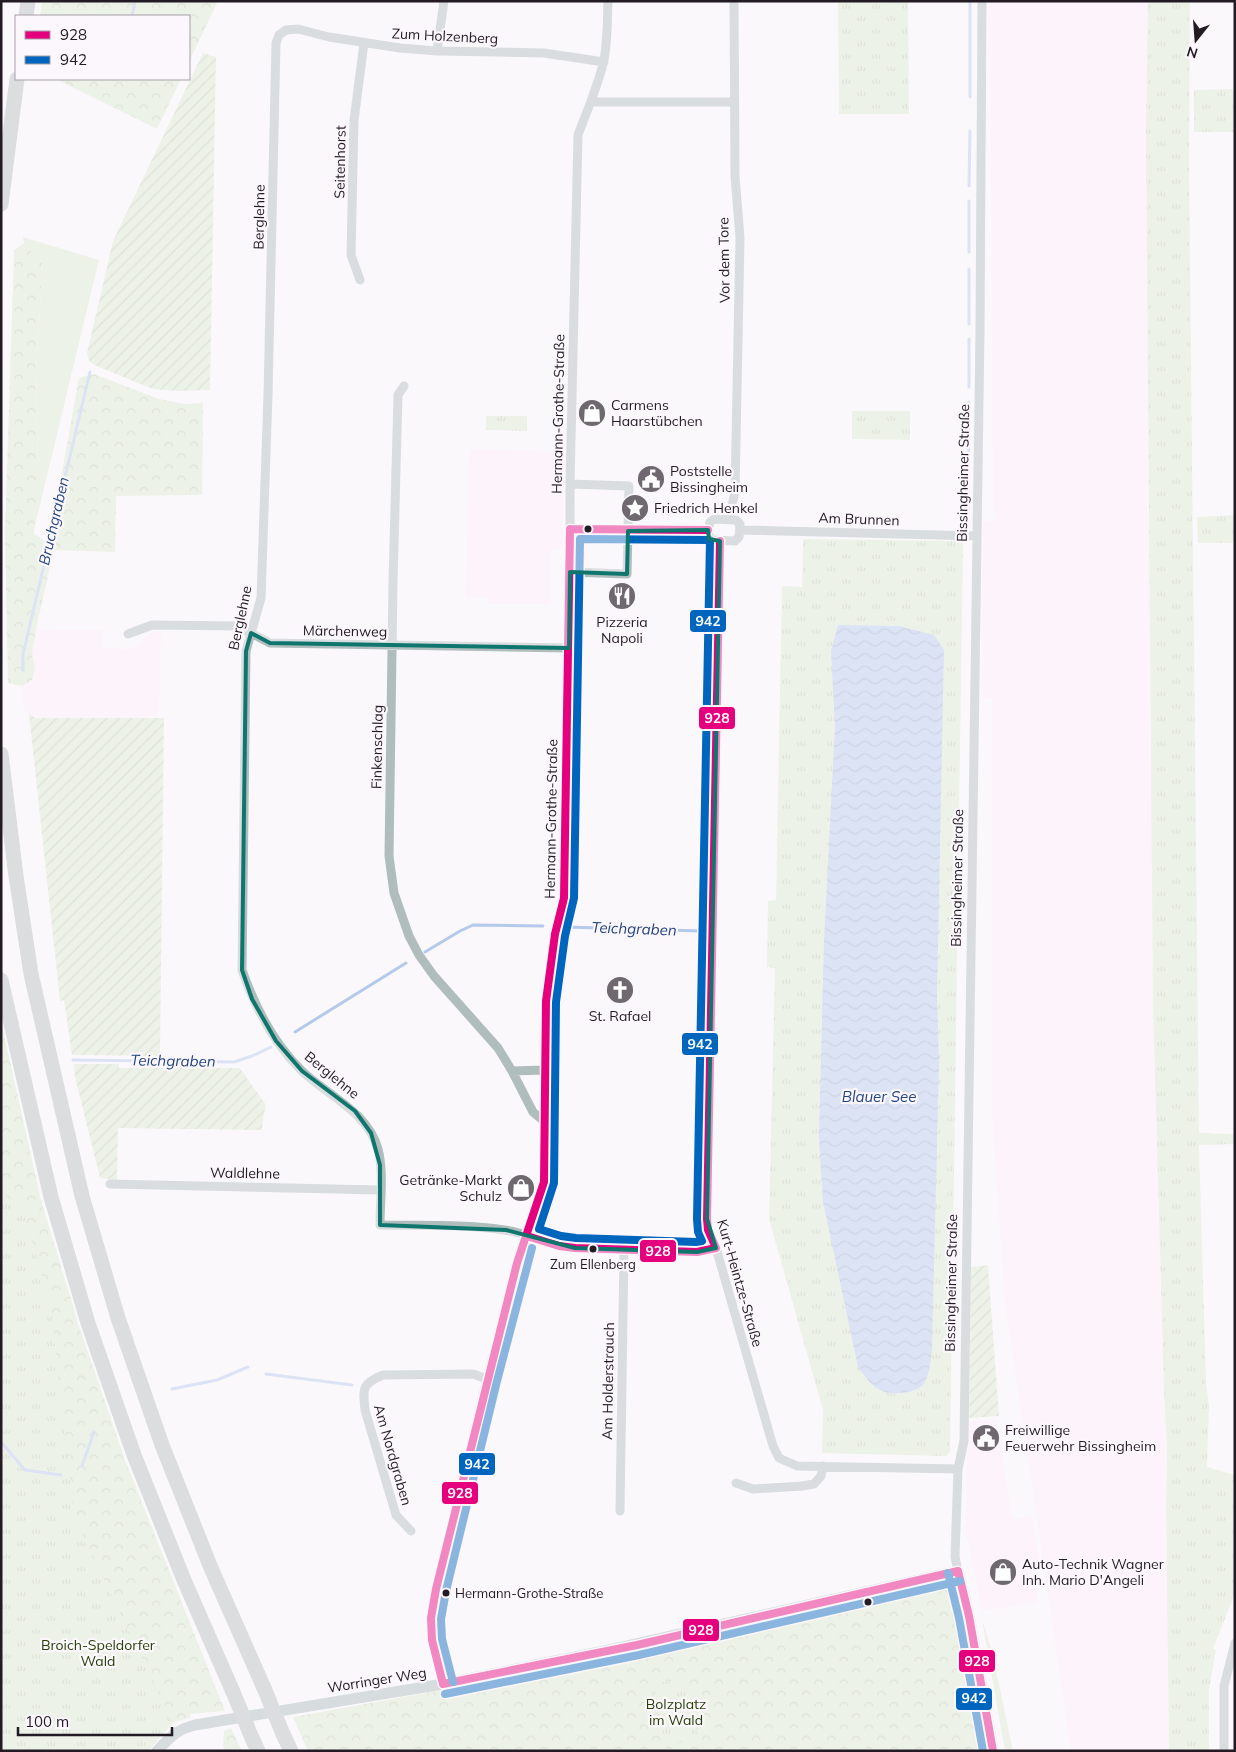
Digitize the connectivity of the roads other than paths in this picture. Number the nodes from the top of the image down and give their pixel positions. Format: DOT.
graph roads {
  1 [pos="28,1"];
  2 [pos="444,1"];
  3 [pos="608,1"];
  4 [pos="734,1"];
  5 [pos="982,1"];
  6 [pos="26,15"];
  7 [pos="286,30"];
  8 [pos="364,43"];
  9 [pos="437,51"];
  10 [pos="604,62"];
  11 [pos="17,80"];
  12 [pos="591,102"];
  13 [pos="734,102"];
  14 [pos="1,204"];
  15 [pos="360,280"];
  16 [pos="404,386"];
  17 [pos="570,484"];
  18 [pos="730,519"];
  19 [pos="570,530"];
  20 [pos="708,530"];
  21 [pos="740,530"];
  22 [pos="628,531"];
  23 [pos="978,536"];
  24 [pos="720,541"];
  25 [pos="570,572"];
  26 [pos="251,633"];
  27 [pos="128,634"];
  28 [pos="392,646"];
  29 [pos="569,648"];
  30 [pos="1,754"];
  31 [pos="1,980"];
  32 [pos="546,1070"];
  33 [pos="512,1071"];
  34 [pos="544,1121"];
  35 [pos="110,1184"];
  36 [pos="380,1190"];
  37 [pos="527,1236"];
  38 [pos="716,1248"];
  39 [pos="624,1250"];
  40 [pos="487,1379"];
  41 [pos="823,1466"];
  42 [pos="958,1469"];
  43 [pos="736,1483"];
  44 [pos="620,1511"];
  45 [pos="411,1531"];
  46 [pos="958,1571"];
  47 [pos="1235,1643"];
  48 [pos="443,1684"];
  49 [pos="255,1744"];
  50 [pos="157,1751"];
  51 [pos="290,1751"];
  52 [pos="993,1751"];
  53 [pos="1224,1751"];
  1 -- 6 [label="highway"];
  2 -- 9 [label="street"];
  3 -- 10 [label="street, Hermann-Grothe-Straße"];
  4 -- 13 [label="street, Vor dem Tore"];
  5 -- 23 [label="street, Bissingheimer Straße"];
  7 -- 8 [label="street, Zum Holzenberg"];
  7 -- 26 [label="street, Berglehne"];
  8 -- 9 [label="street, Zum Holzenberg"];
  8 -- 15 [label="street, Seitenhorst"];
  9 -- 10 [label="street, Zum Holzenberg"];
  10 -- 12 [label="street, Hermann-Grothe-Straße"];
  11 -- 14 [label="highway"];
  12 -- 13 [label="street"];
  12 -- 17 [label="street, Hermann-Grothe-Straße"];
  13 -- 18 [label="street, Vor dem Tore"];
  16 -- 28 [label="street, Finkenschlag"];
  17 -- 19 [label="street, Hermann-Grothe-Straße"];
  17 -- 22 [label="street"];
  18 -- 20 [label="street"];
  18 -- 21 [label="street"];
  19 -- 22 [label="street"];
  19 -- 25 [label="street, Hermann-Grothe-Straße"];
  20 -- 22 [label="street"];
  20 -- 24 [label="street"];
  21 -- 23 [label="street, Am Brunnen"];
  21 -- 24 [label="street"];
  22 -- 25 [label="street"];
  23 -- 42 [label="street, Bissingheimer Straße"];
  24 -- 38 [label="street, Kurt-Heintze-Straße"];
  25 -- 29 [label="street, Hermann-Grothe-Straße"];
  26 -- 27 [label="street, Märchenweg"];
  26 -- 28 [label="street, Märchenweg"];
  26 -- 36 [label="street, Berglehne"];
  28 -- 29 [label="street, Märchenweg"];
  28 -- 33 [label="street, Finkenschlag"];
  29 -- 32 [label="street, Hermann-Grothe-Straße"];
  30 -- 51 [label="highway, bridge"];
  31 -- 49 [label="highway, bridge"];
  32 -- 33 [label="street"];
  32 -- 34 [label="street, Hermann-Grothe-Straße"];
  33 -- 34 [label="street, Finkenschlag"];
  34 -- 37 [label="street, Hermann-Grothe-Straße"];
  35 -- 36 [label="street, Waldlehne"];
  36 -- 37 [label="street, Berglehne"];
  37 -- 39 [label="street"];
  37 -- 40 [label="street, Hermann-Grothe-Straße"];
  38 -- 39 [label="street"];
  38 -- 41 [label="street, Kurt-Heintze-Straße"];
  39 -- 44 [label="street, Am Holderstrauch"];
  40 -- 45 [label="street, Am Nordgraben"];
  40 -- 48 [label="street, Hermann-Grothe-Straße"];
  41 -- 42 [label="street"];
  41 -- 43 [label="street"];
  42 -- 46 [label="street, Bissingheimer Straße"];
  46 -- 48 [label="street, Worringer Weg"];
  46 -- 52 [label="street, Bissingheimer Straße"];
  47 -- 53 [label="street"];
  48 -- 50 [label="street, Worringer Weg"];
}
